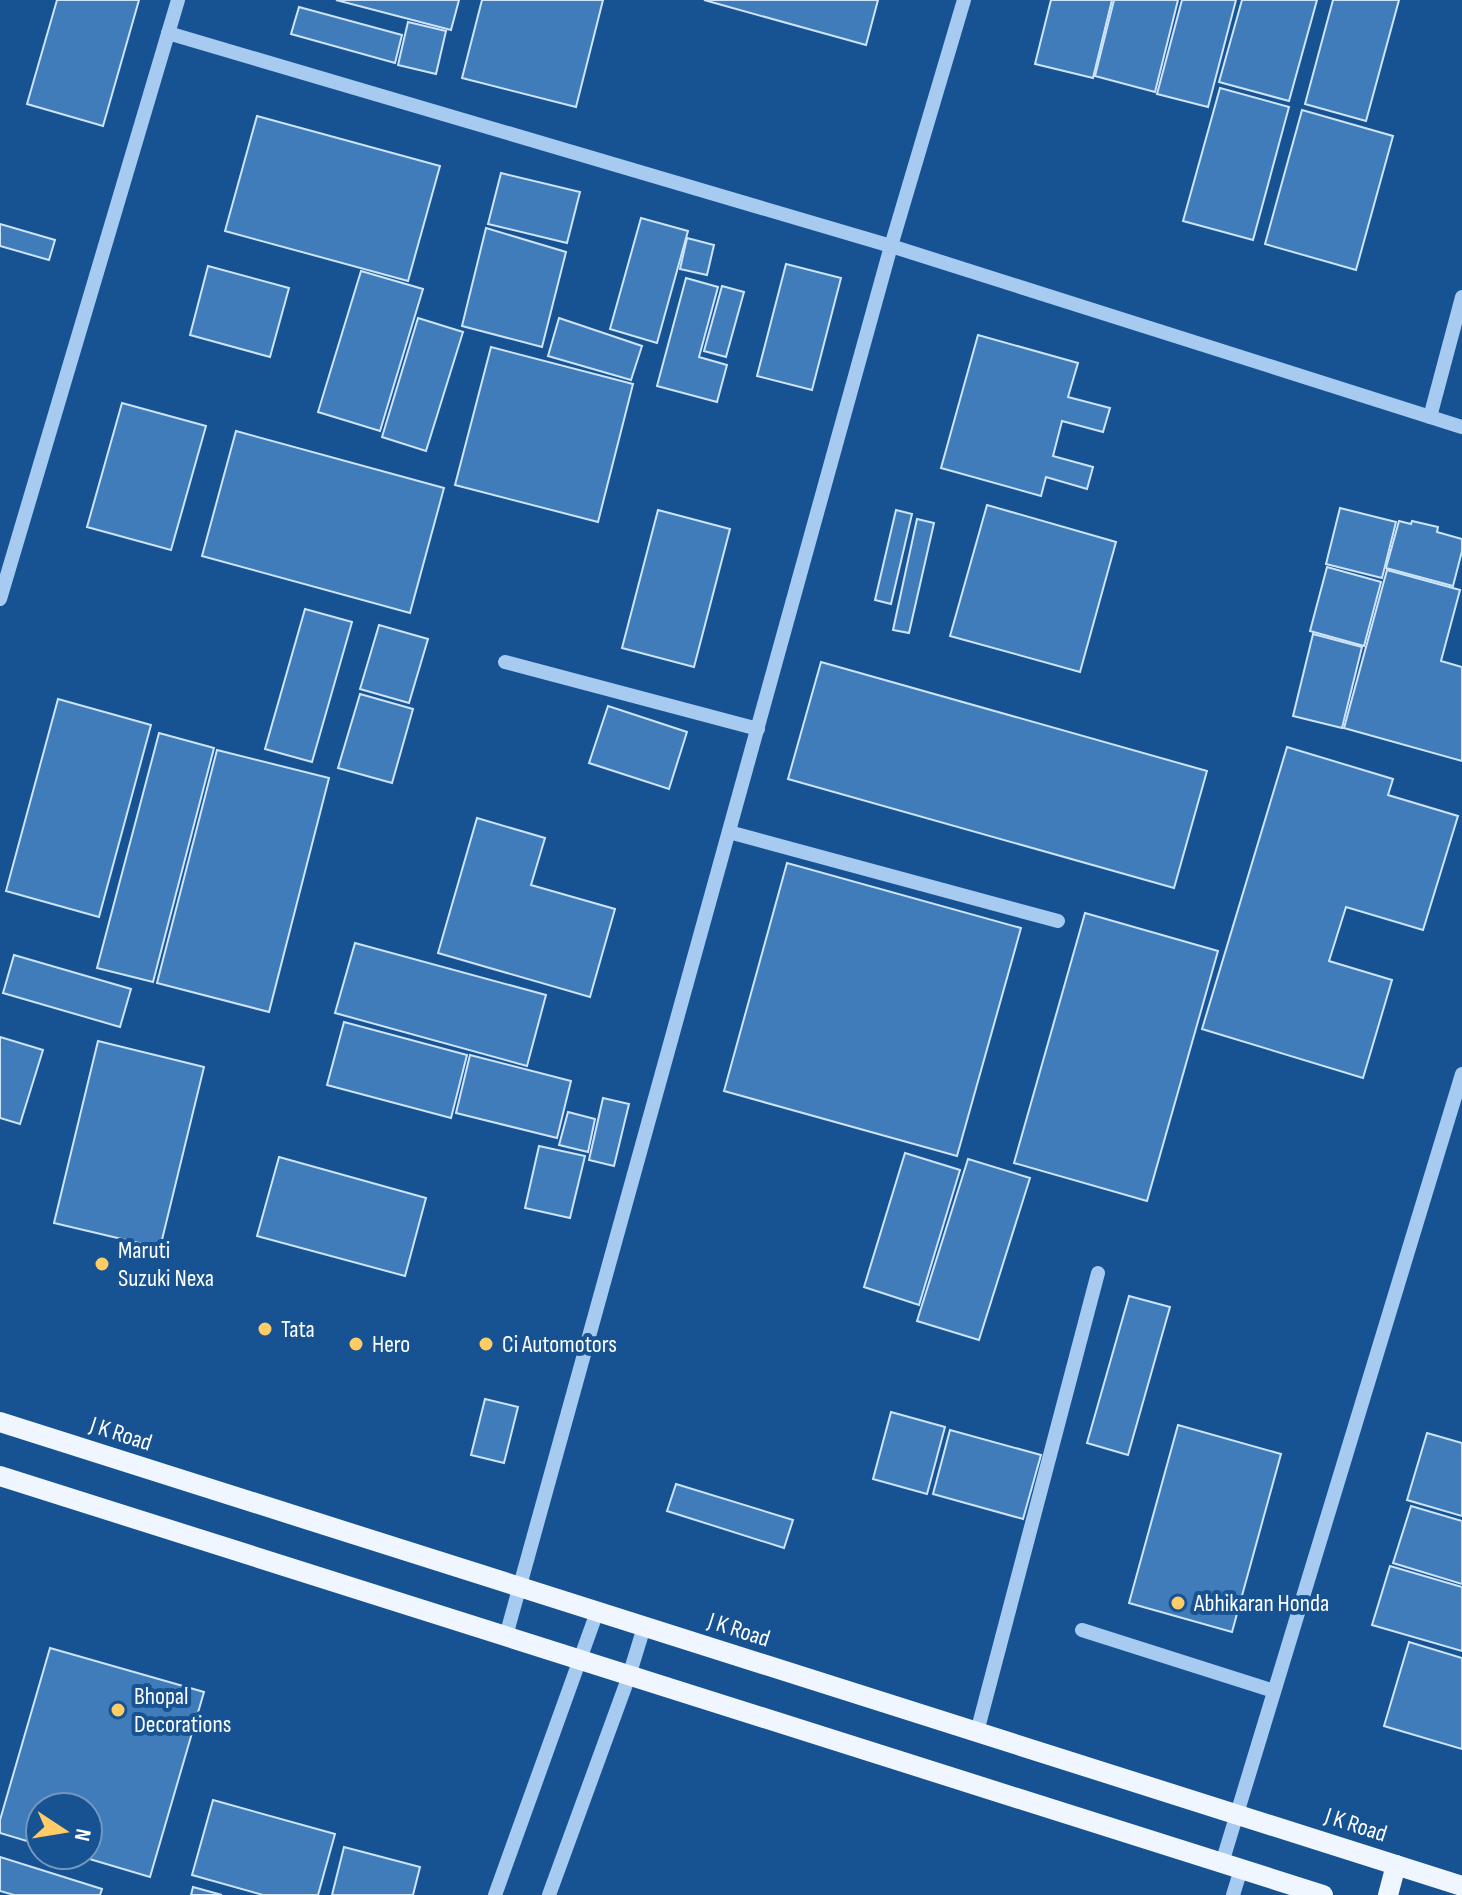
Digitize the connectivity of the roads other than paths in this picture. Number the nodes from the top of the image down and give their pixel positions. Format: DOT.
graph roads {
  1 [pos="178,0"];
  2 [pos="964,0"];
  3 [pos="168,33"];
  4 [pos="891,246"];
  5 [pos="1462,297"];
  6 [pos="1430,417"];
  7 [pos="1462,427"];
  8 [pos="0,599"];
  9 [pos="505,662"];
  10 [pos="758,729"];
  11 [pos="729,832"];
  12 [pos="1058,921"];
  13 [pos="1462,1074"];
  14 [pos="1098,1273"];
  15 [pos="0,1422"];
  16 [pos="0,1476"];
  17 [pos="519,1587"];
  18 [pos="597,1612"];
  19 [pos="644,1627"];
  20 [pos="1082,1630"];
  21 [pos="506,1636"];
  22 [pos="581,1660"];
  23 [pos="629,1675"];
  24 [pos="1274,1691"];
  25 [pos="977,1732"];
  26 [pos="1237,1815"];
  27 [pos="1396,1865"];
  28 [pos="1232,1866"];
  29 [pos="1462,1886"];
  30 [pos="495,1895"];
  31 [pos="549,1895"];
  32 [pos="1233,1895"];
  33 [pos="1323,1895"];
  34 [pos="1388,1895"];
  1 -- 3 [label="street"];
  2 -- 4 [label="street"];
  3 -- 4 [label="street"];
  3 -- 8 [label="street"];
  4 -- 6 [label="street"];
  4 -- 10 [label="street"];
  5 -- 6 [label="street"];
  6 -- 7 [label="street"];
  9 -- 10 [label="street"];
  10 -- 11 [label="street"];
  11 -- 12 [label="street"];
  11 -- 17 [label="street"];
  13 -- 24 [label="street"];
  14 -- 25 [label="street"];
  15 -- 17 [label="main road, J K Road"];
  16 -- 21 [label="main road"];
  17 -- 18 [label="main road, J K Road"];
  17 -- 21 [label="street"];
  18 -- 19 [label="main road, J K Road"];
  18 -- 22 [label="street"];
  19 -- 23 [label="street"];
  19 -- 25 [label="main road, J K Road"];
  20 -- 24 [label="street"];
  21 -- 22 [label="main road"];
  22 -- 23 [label="main road"];
  22 -- 30 [label="street"];
  23 -- 28 [label="main road"];
  23 -- 31 [label="street"];
  24 -- 26 [label="street"];
  25 -- 26 [label="main road, J K Road"];
  26 -- 27 [label="main road, J K Road"];
  26 -- 28 [label="street"];
  27 -- 29 [label="main road, J K Road"];
  27 -- 34 [label="main road"];
  28 -- 32 [label="street"];
  28 -- 33 [label="main road"];
}
